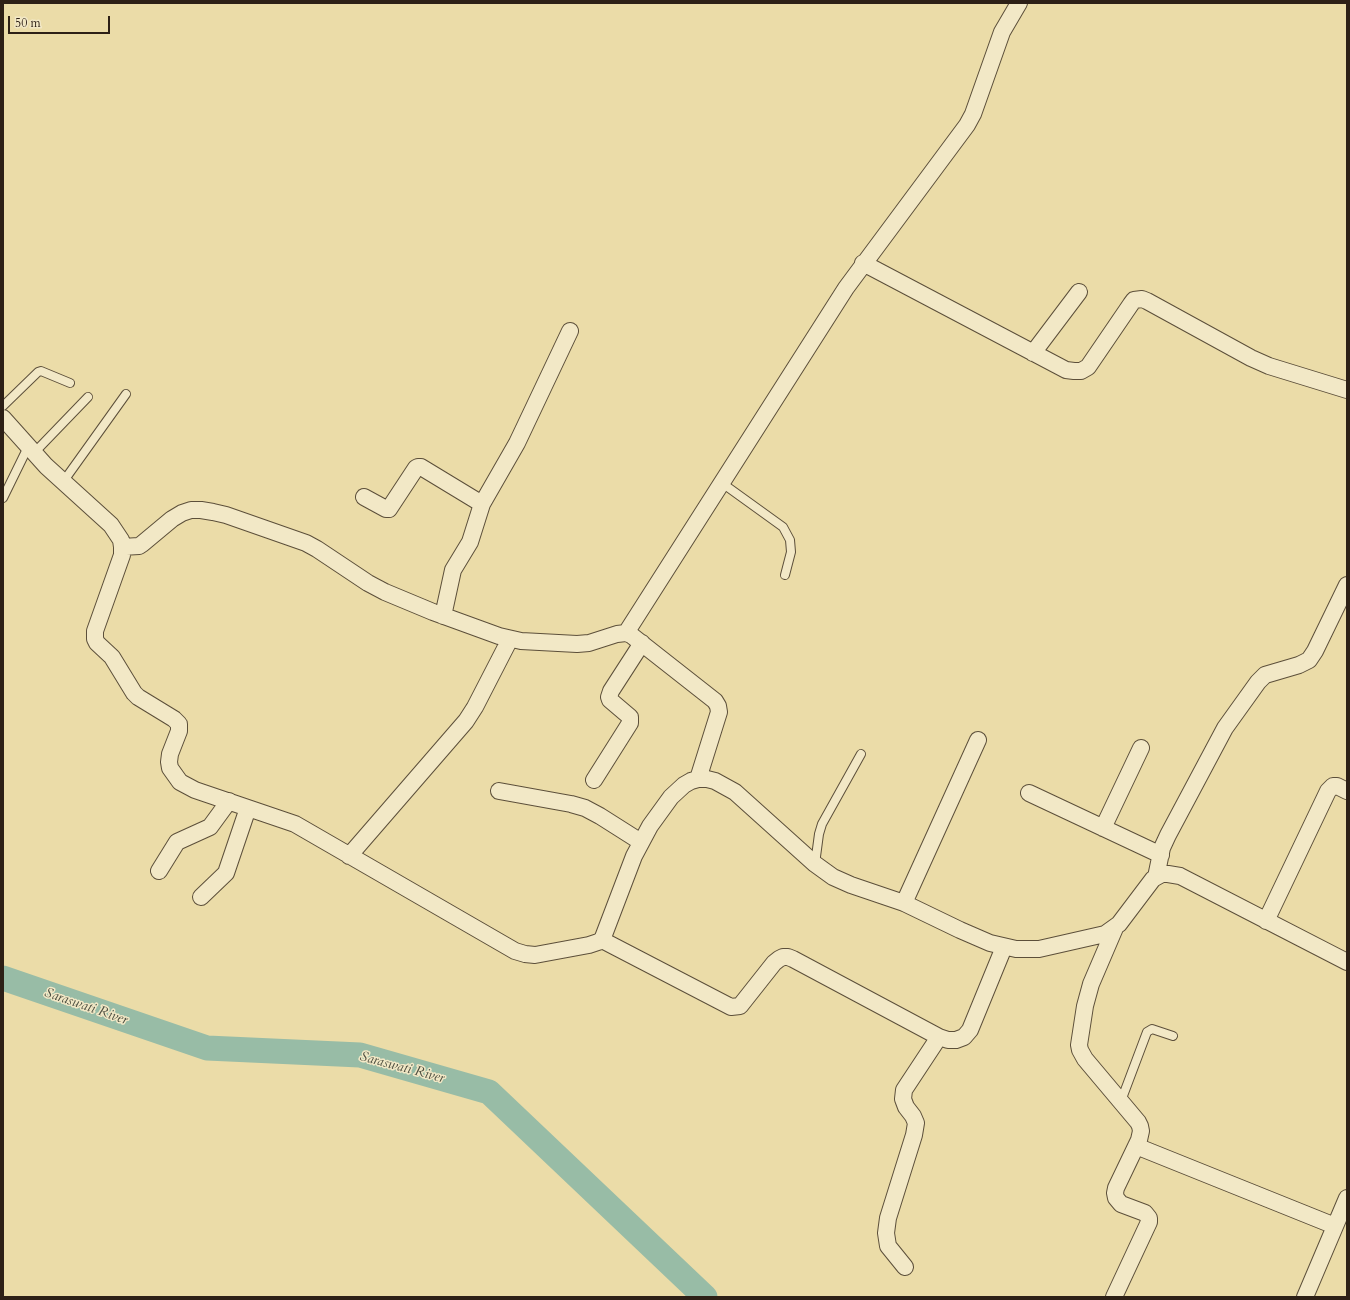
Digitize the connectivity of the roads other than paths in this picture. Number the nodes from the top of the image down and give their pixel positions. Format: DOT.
graph roads {
  1 [pos="1019,3"];
  2 [pos="863,263"];
  3 [pos="1079,292"];
  4 [pos="570,331"];
  5 [pos="1033,353"];
  6 [pos="70,383"];
  7 [pos="1347,390"];
  8 [pos="126,394"];
  9 [pos="88,397"];
  10 [pos="3,406"];
  11 [pos="3,418"];
  12 [pos="31,450"];
  13 [pos="63,482"];
  14 [pos="722,483"];
  15 [pos="364,497"];
  16 [pos="3,498"];
  17 [pos="482,504"];
  18 [pos="122,547"];
  19 [pos="785,575"];
  20 [pos="1347,585"];
  21 [pos="443,616"];
  22 [pos="626,633"];
  23 [pos="510,639"];
  24 [pos="642,643"];
  25 [pos="978,740"];
  26 [pos="1141,748"];
  27 [pos="860,754"];
  28 [pos="698,778"];
  29 [pos="594,780"];
  30 [pos="499,791"];
  31 [pos="1347,791"];
  32 [pos="1029,793"];
  33 [pos="229,801"];
  34 [pos="248,808"];
  35 [pos="1103,828"];
  36 [pos="641,842"];
  37 [pos="1160,855"];
  38 [pos="349,856"];
  39 [pos="815,864"];
  40 [pos="159,871"];
  41 [pos="1156,877"];
  42 [pos="201,897"];
  43 [pos="904,902"];
  44 [pos="1266,921"];
  45 [pos="1115,928"];
  46 [pos="602,940"];
  47 [pos="1004,947"];
  48 [pos="1347,962"];
  49 [pos="1173,1036"];
  50 [pos="939,1037"];
  51 [pos="1121,1101"];
  52 [pos="1136,1146"];
  53 [pos="1347,1198"];
  54 [pos="1335,1226"];
  55 [pos="905,1267"];
  56 [pos="1114,1297"];
  57 [pos="1305,1297"];
  1 -- 2 [label="street"];
  2 -- 5 [label="street"];
  2 -- 14 [label="street"];
  3 -- 5 [label="street"];
  4 -- 17 [label="street"];
  5 -- 7 [label="street"];
  6 -- 10 [label="lane"];
  8 -- 13 [label="lane"];
  9 -- 12 [label="lane"];
  11 -- 12 [label="street"];
  12 -- 13 [label="street"];
  12 -- 16 [label="lane"];
  13 -- 18 [label="street"];
  14 -- 19 [label="lane"];
  14 -- 22 [label="street"];
  15 -- 17 [label="street"];
  17 -- 21 [label="street"];
  18 -- 21 [label="street"];
  18 -- 33 [label="street"];
  20 -- 37 [label="street"];
  21 -- 23 [label="street"];
  22 -- 23 [label="street"];
  22 -- 24 [label="street"];
  23 -- 38 [label="street"];
  24 -- 28 [label="street"];
  24 -- 29 [label="street"];
  25 -- 43 [label="street"];
  26 -- 35 [label="street"];
  27 -- 39 [label="lane"];
  28 -- 36 [label="street"];
  28 -- 39 [label="street"];
  30 -- 36 [label="street"];
  31 -- 44 [label="street"];
  32 -- 35 [label="street"];
  33 -- 34 [label="street"];
  33 -- 40 [label="street"];
  34 -- 38 [label="street"];
  34 -- 42 [label="street"];
  35 -- 37 [label="street"];
  36 -- 46 [label="street"];
  37 -- 41 [label="street"];
  38 -- 46 [label="street"];
  39 -- 43 [label="street"];
  41 -- 44 [label="street"];
  41 -- 45 [label="street"];
  43 -- 47 [label="street"];
  44 -- 48 [label="street"];
  45 -- 47 [label="street"];
  45 -- 51 [label="street"];
  46 -- 50 [label="street"];
  47 -- 50 [label="street"];
  49 -- 51 [label="lane"];
  50 -- 55 [label="street"];
  51 -- 52 [label="street"];
  52 -- 54 [label="street"];
  52 -- 56 [label="street"];
  53 -- 54 [label="street"];
  54 -- 57 [label="street"];
}
